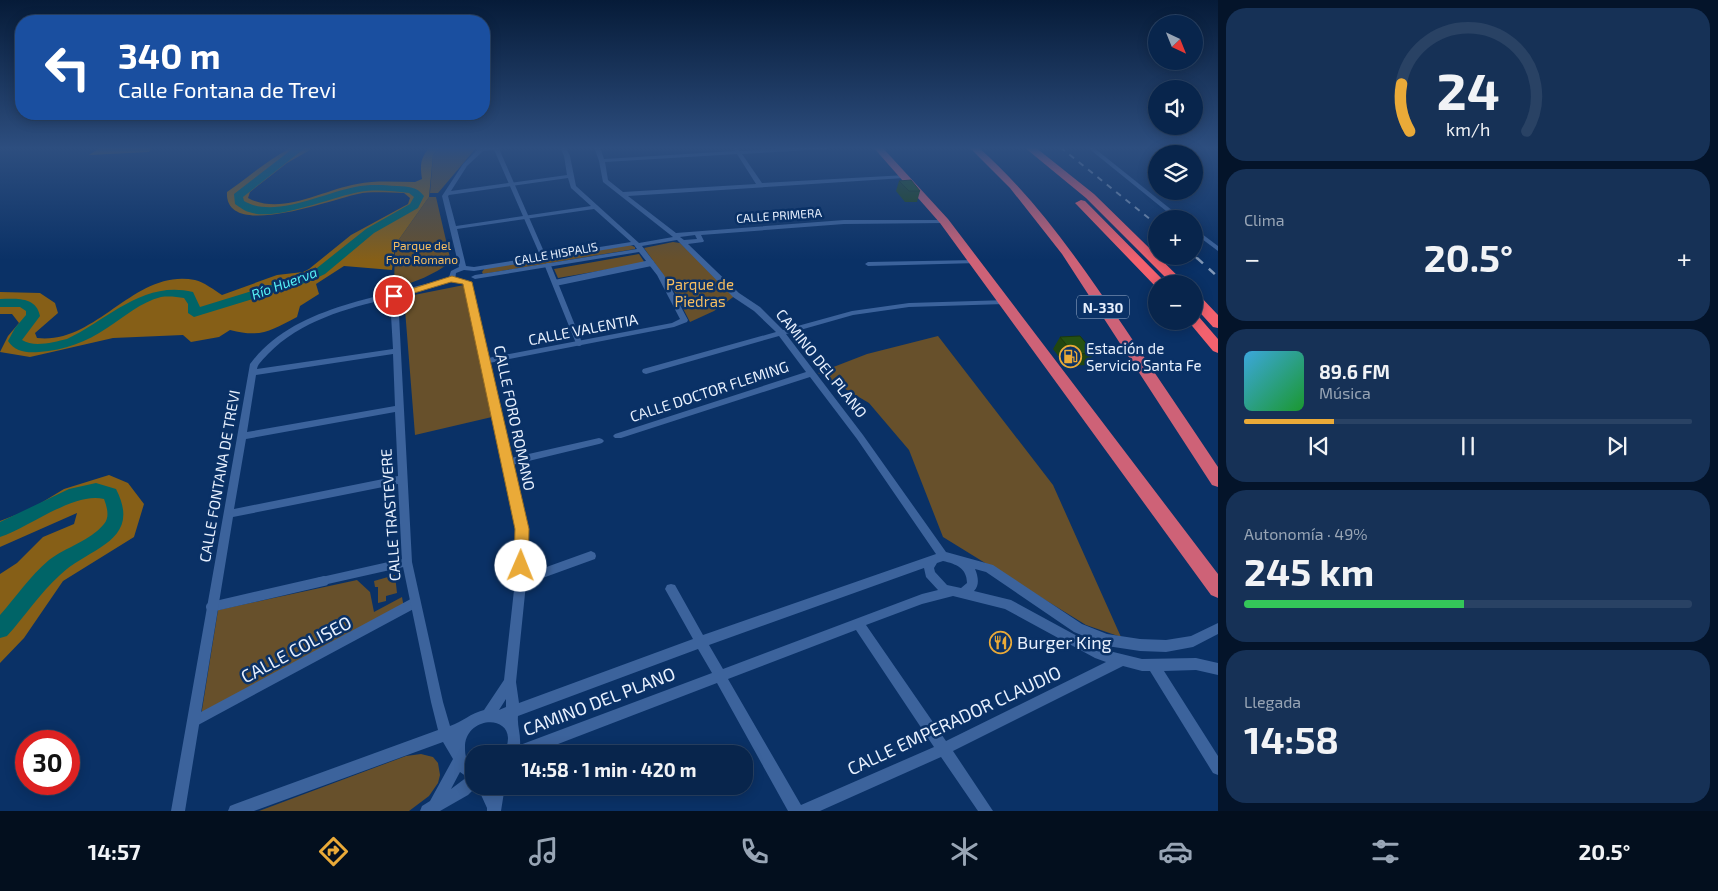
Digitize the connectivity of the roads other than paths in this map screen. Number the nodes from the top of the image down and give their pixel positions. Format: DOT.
graph roads {
  1 [pos="513,184"];
  2 [pos="452,185"];
  3 [pos="507,185"];
  4 [pos="572,185"];
  5 [pos="610,185"];
  6 [pos="760,185"];
  7 [pos="912,185"];
  8 [pos="1009,185"];
  9 [pos="1059,185"];
  10 [pos="1076,185"];
  11 [pos="1137,185"];
  12 [pos="447,193"];
  13 [pos="624,194"];
  14 [pos="595,207"];
  15 [pos="1169,210"];
  16 [pos="528,218"];
  17 [pos="944,220"];
  18 [pos="453,228"];
  19 [pos="697,233"];
  20 [pos="1203,237"];
  21 [pos="678,238"];
  22 [pos="638,246"];
  23 [pos="1218,249"];
  24 [pos="544,258"];
  25 [pos="976,262"];
  26 [pos="651,263"];
  27 [pos="868,264"];
  28 [pos="548,266"];
  29 [pos="463,268"];
  30 [pos="1152,275"];
  31 [pos="1172,275"];
  32 [pos="472,276"];
  33 [pos="452,278"];
  34 [pos="555,283"];
  35 [pos="394,296"];
  36 [pos="1005,302"];
  37 [pos="1203,308"];
  38 [pos="1218,324"];
  39 [pos="1203,330"];
  40 [pos="781,333"];
  41 [pos="579,343"];
  42 [pos="1218,348"];
  43 [pos="397,351"];
  44 [pos="486,361"];
  45 [pos="646,371"];
  46 [pos="252,373"];
  47 [pos="810,374"];
  48 [pos="399,408"];
  49 [pos="242,436"];
  50 [pos="618,436"];
  51 [pos="599,441"];
  52 [pos="508,462"];
  53 [pos="402,479"];
  54 [pos="1218,480"];
  55 [pos="228,514"];
  56 [pos="590,556"];
  57 [pos="938,558"];
  58 [pos="956,559"];
  59 [pos="407,562"];
  60 [pos="521,581"];
  61 [pos="1218,588"];
  62 [pos="671,589"];
  63 [pos="957,592"];
  64 [pos="414,604"];
  65 [pos="211,606"];
  66 [pos="858,623"];
  67 [pos="1218,628"];
  68 [pos="700,642"];
  69 [pos="1120,661"];
  70 [pos="1154,666"];
  71 [pos="1217,669"];
  72 [pos="718,675"];
  73 [pos="510,682"];
  74 [pos="513,711"];
  75 [pos="495,715"];
  76 [pos="193,722"];
  77 [pos="511,726"];
  78 [pos="465,727"];
  79 [pos="446,735"];
  80 [pos="514,745"];
  81 [pos="536,745"];
  82 [pos="944,749"];
  83 [pos="458,757"];
  84 [pos="465,768"];
  85 [pos="1218,768"];
  86 [pos="465,788"];
  87 [pos="488,795"];
  88 [pos="496,795"];
  89 [pos="431,809"];
  90 [pos="494,809"];
  91 [pos="178,811"];
  92 [pos="235,811"];
  93 [pos="796,811"];
  94 [pos="804,811"];
  95 [pos="986,811"];
  1 -- 16 [label="street"];
  2 -- 12 [label="street"];
  3 -- 12 [label="street"];
  4 -- 14 [label="street"];
  5 -- 13 [label="street, CAMINO DEL PLANO"];
  6 -- 13 [label="street"];
  7 -- 17 [label="highway"];
  8 -- 54 [label="highway, N-330"];
  9 -- 30 [label="highway"];
  10 -- 31 [label="highway"];
  11 -- 15 [label="street"];
  12 -- 18 [label="street"];
  13 -- 21 [label="street, CAMINO DEL PLANO"];
  14 -- 16 [label="street"];
  14 -- 22 [label="street"];
  16 -- 18 [label="street"];
  16 -- 24 [label="street"];
  17 -- 19 [label="street, CALLE PRIMERA"];
  17 -- 25 [label="highway"];
  18 -- 29 [label="street"];
  19 -- 21 [label="street"];
  20 -- 23 [label="street"];
  21 -- 22 [label="street, CALLE HISPALIS"];
  21 -- 40 [label="street, CAMINO DEL PLANO"];
  22 -- 24 [label="street, CALLE HISPALIS"];
  22 -- 26 [label="street"];
  22 -- 28 [label="street, CALLE HISPALIS"];
  24 -- 32 [label="street, CALLE HISPALIS"];
  25 -- 27 [label="street"];
  25 -- 36 [label="highway"];
  26 -- 34 [label="street"];
  26 -- 41 [label="street, CALLE VALENTIA"];
  28 -- 32 [label="street, CALLE HISPALIS"];
  28 -- 34 [label="street"];
  29 -- 32 [label="street"];
  29 -- 33 [label="street"];
  32 -- 33 [label="street"];
  32 -- 44 [label="street, CALLE FORO ROMANO"];
  33 -- 35 [label="street, CALLE FONTANA DE TREVI"];
  34 -- 41 [label="street"];
  35 -- 43 [label="street, CALLE TRASTEVERE"];
  35 -- 46 [label="street, CALLE FONTANA DE TREVI"];
  36 -- 40 [label="street"];
  36 -- 61 [label="highway"];
  37 -- 38 [label="highway"];
  39 -- 42 [label="highway"];
  40 -- 45 [label="street"];
  40 -- 47 [label="street, CAMINO DEL PLANO"];
  41 -- 44 [label="street, CALLE VALENTIA"];
  43 -- 46 [label="street"];
  43 -- 48 [label="street, CALLE TRASTEVERE"];
  44 -- 52 [label="street, CALLE FORO ROMANO"];
  46 -- 49 [label="street, CALLE FONTANA DE TREVI"];
  47 -- 50 [label="street, CALLE DOCTOR FLEMING"];
  47 -- 57 [label="street, CAMINO DEL PLANO"];
  48 -- 49 [label="street"];
  48 -- 53 [label="street, CALLE TRASTEVERE"];
  49 -- 55 [label="street, CALLE FONTANA DE TREVI"];
  51 -- 52 [label="street"];
  52 -- 60 [label="street, CALLE FORO ROMANO"];
  53 -- 55 [label="street"];
  53 -- 59 [label="street, CALLE TRASTEVERE"];
  55 -- 65 [label="street, CALLE FONTANA DE TREVI"];
  56 -- 60 [label="street"];
  57 -- 58 [label="street"];
  57 -- 63 [label="street"];
  57 -- 68 [label="street, CAMINO DEL PLANO"];
  58 -- 63 [label="street"];
  58 -- 67 [label="street"];
  59 -- 64 [label="street, CALLE TRASTEVERE"];
  59 -- 65 [label="street"];
  60 -- 73 [label="street, CALLE FORO ROMANO"];
  62 -- 68 [label="street"];
  63 -- 66 [label="street, CAMINO DEL PLANO"];
  63 -- 69 [label="street"];
  64 -- 76 [label="street, CALLE COLISEO"];
  64 -- 79 [label="street, CALLE TRASTEVERE"];
  65 -- 76 [label="street, CALLE FONTANA DE TREVI"];
  66 -- 72 [label="street, CAMINO DEL PLANO"];
  66 -- 82 [label="street"];
  68 -- 72 [label="street"];
  68 -- 74 [label="street, CAMINO DEL PLANO"];
  69 -- 70 [label="street"];
  69 -- 82 [label="street, CALLE EMPERADOR CLAUDIO"];
  70 -- 71 [label="street"];
  70 -- 85 [label="street"];
  72 -- 81 [label="street, CAMINO DEL PLANO"];
  72 -- 93 [label="street"];
  73 -- 74 [label="street, CALLE FORO ROMANO"];
  73 -- 75 [label="street, CALLE FORO ROMANO"];
  74 -- 75 [label="street, CAMINO DEL PLANO"];
  74 -- 77 [label="street, CALLE FORO ROMANO"];
  75 -- 77 [label="street"];
  75 -- 78 [label="street, CAMINO DEL PLANO"];
  76 -- 91 [label="street, CALLE FONTANA DE TREVI"];
  77 -- 80 [label="street, CALLE FORO ROMANO"];
  78 -- 79 [label="street, CAMINO DEL PLANO"];
  78 -- 83 [label="street"];
  79 -- 83 [label="street, CALLE TRASTEVERE"];
  79 -- 92 [label="street, CAMINO DEL PLANO"];
  82 -- 94 [label="street, CALLE EMPERADOR CLAUDIO"];
  82 -- 95 [label="street"];
  83 -- 84 [label="street, CALLE TRASTEVERE"];
  83 -- 89 [label="street"];
  86 -- 89 [label="street"];
  87 -- 90 [label="street"];
  88 -- 90 [label="street"];
}
